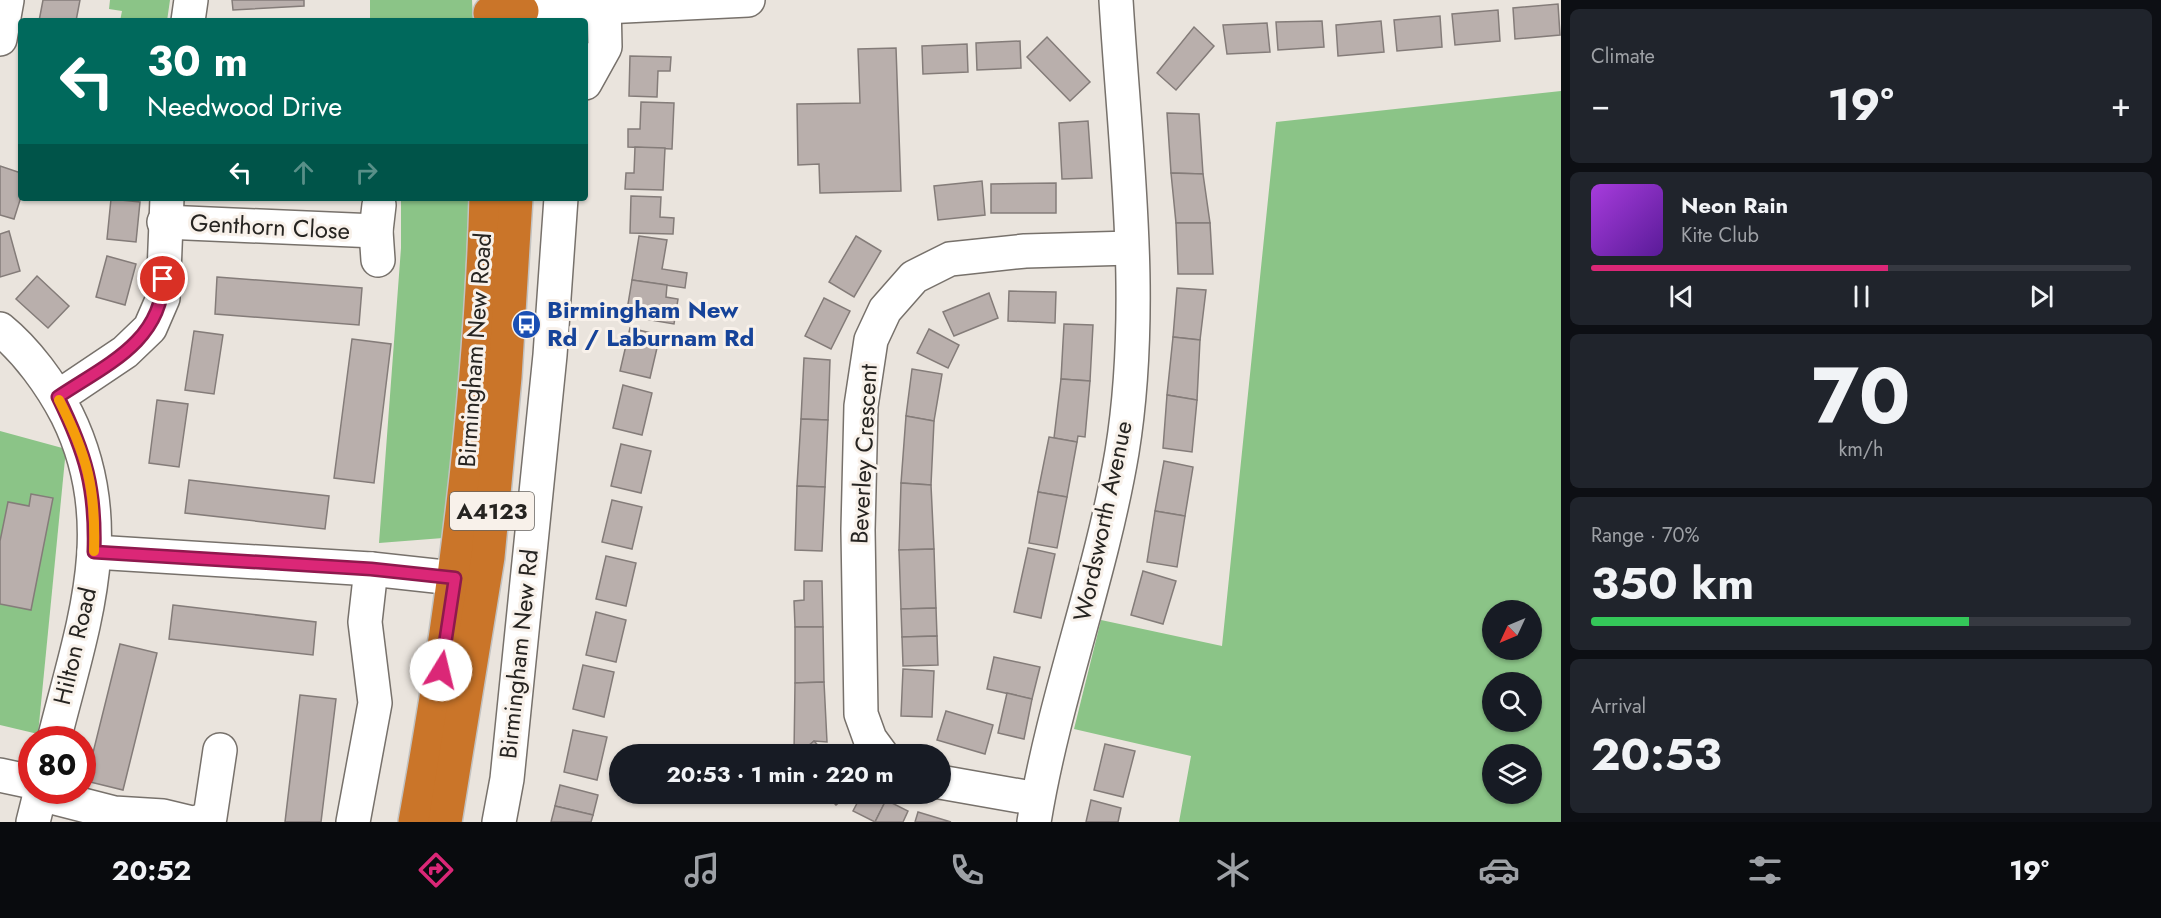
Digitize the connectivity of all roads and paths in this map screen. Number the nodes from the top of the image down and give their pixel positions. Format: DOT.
graph roads {
  1 [pos="7,0"];
  2 [pos="191,0"];
  3 [pos="748,0"];
  4 [pos="1116,0"];
  5 [pos="604,3"];
  6 [pos="490,11"];
  7 [pos="522,11"];
  8 [pos="188,18"];
  9 [pos="0,39"];
  10 [pos="588,78"];
  11 [pos="486,201"];
  12 [pos="516,201"];
  13 [pos="561,201"];
  14 [pos="166,210"];
  15 [pos="377,232"];
  16 [pos="1131,248"];
  17 [pos="0,329"];
  18 [pos="58,397"];
  19 [pos="94,552"];
  20 [pos="371,569"];
  21 [pos="469,579"];
  22 [pos="57,726"];
  23 [pos="874,744"];
  24 [pos="220,750"];
  25 [pos="0,775"];
  26 [pos="951,785"];
  27 [pos="18,786"];
  28 [pos="71,804"];
  29 [pos="1036,811"];
  30 [pos="188,822"];
  31 [pos="198,822"];
  32 [pos="352,822"];
  33 [pos="415,822"];
  34 [pos="445,822"];
  35 [pos="499,822"];
  1 -- 9 [label="street"];
  2 -- 8 [label="street"];
  3 -- 5 [label="street"];
  4 -- 16 [label="street, Wordsworth Avenue"];
  5 -- 7 [label="street"];
  5 -- 10 [label="street"];
  6 -- 7 [label="highway"];
  11 -- 21 [label="highway, Birmingham New Road / A4123"];
  12 -- 21 [label="highway, Birmingham New Road / A4123"];
  13 -- 35 [label="street, Birmingham New Rd"];
  14 -- 15 [label="street, Genthorn Close"];
  14 -- 18 [label="street"];
  16 -- 23 [label="street, Beverley Crescent"];
  16 -- 29 [label="street, Wordsworth Avenue"];
  17 -- 18 [label="street, Hilton Road"];
  18 -- 19 [label="street, Hilton Road"];
  19 -- 20 [label="street"];
  19 -- 22 [label="street, Hilton Road"];
  20 -- 21 [label="street"];
  20 -- 32 [label="street"];
  21 -- 33 [label="highway, Birmingham New Road / A4123"];
  21 -- 34 [label="highway, Birmingham New Road / A4123"];
  24 -- 31 [label="street"];
  25 -- 27 [label="street"];
  26 -- 29 [label="street"];
  28 -- 30 [label="street"];
}
